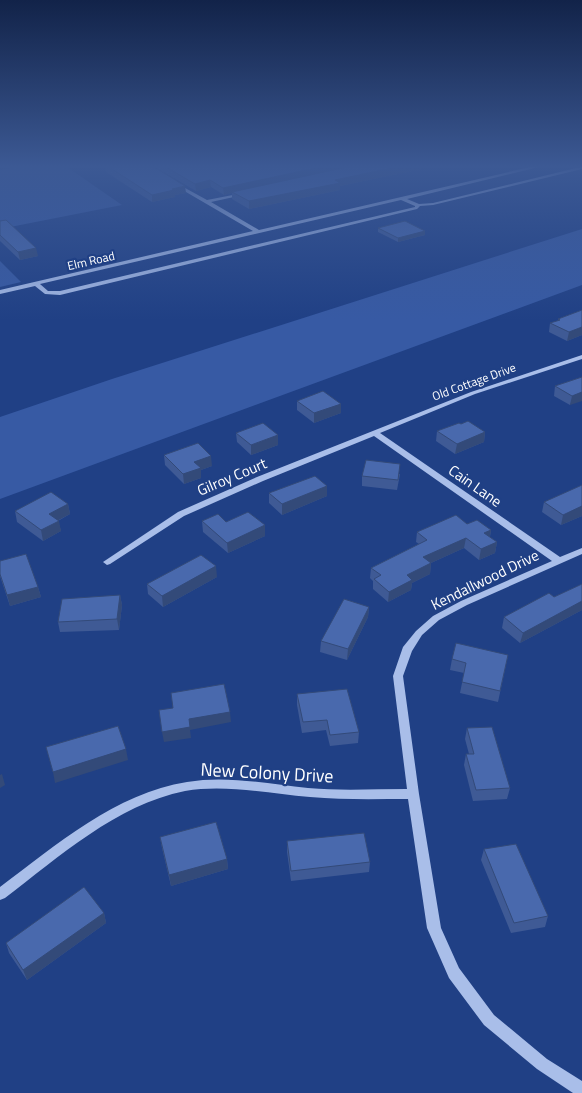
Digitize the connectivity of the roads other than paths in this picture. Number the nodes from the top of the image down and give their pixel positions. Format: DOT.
graph roads {
  1 [pos="234,218"];
  2 [pos="319,218"];
  3 [pos="367,218"];
  4 [pos="258,232"];
  5 [pos="36,284"];
  6 [pos="0,292"];
  7 [pos="582,357"];
  8 [pos="375,432"];
  9 [pos="582,552"];
  10 [pos="559,561"];
  11 [pos="107,562"];
  12 [pos="413,794"];
  13 [pos="0,894"];
  14 [pos="582,1090"];
  1 -- 4 [label="street"];
  2 -- 4 [label="street, Elm Road"];
  3 -- 5 [label="street"];
  4 -- 5 [label="street, Elm Road"];
  5 -- 6 [label="street, Elm Road"];
  7 -- 8 [label="street, Old Cottage Drive"];
  8 -- 10 [label="street, Cain Lane"];
  8 -- 11 [label="street, Gilroy Court"];
  9 -- 10 [label="street, Kendallwood Drive"];
  10 -- 12 [label="street, Kendallwood Drive"];
  12 -- 13 [label="street, New Colony Drive"];
  12 -- 14 [label="street, Kendallwood Drive"];
}
